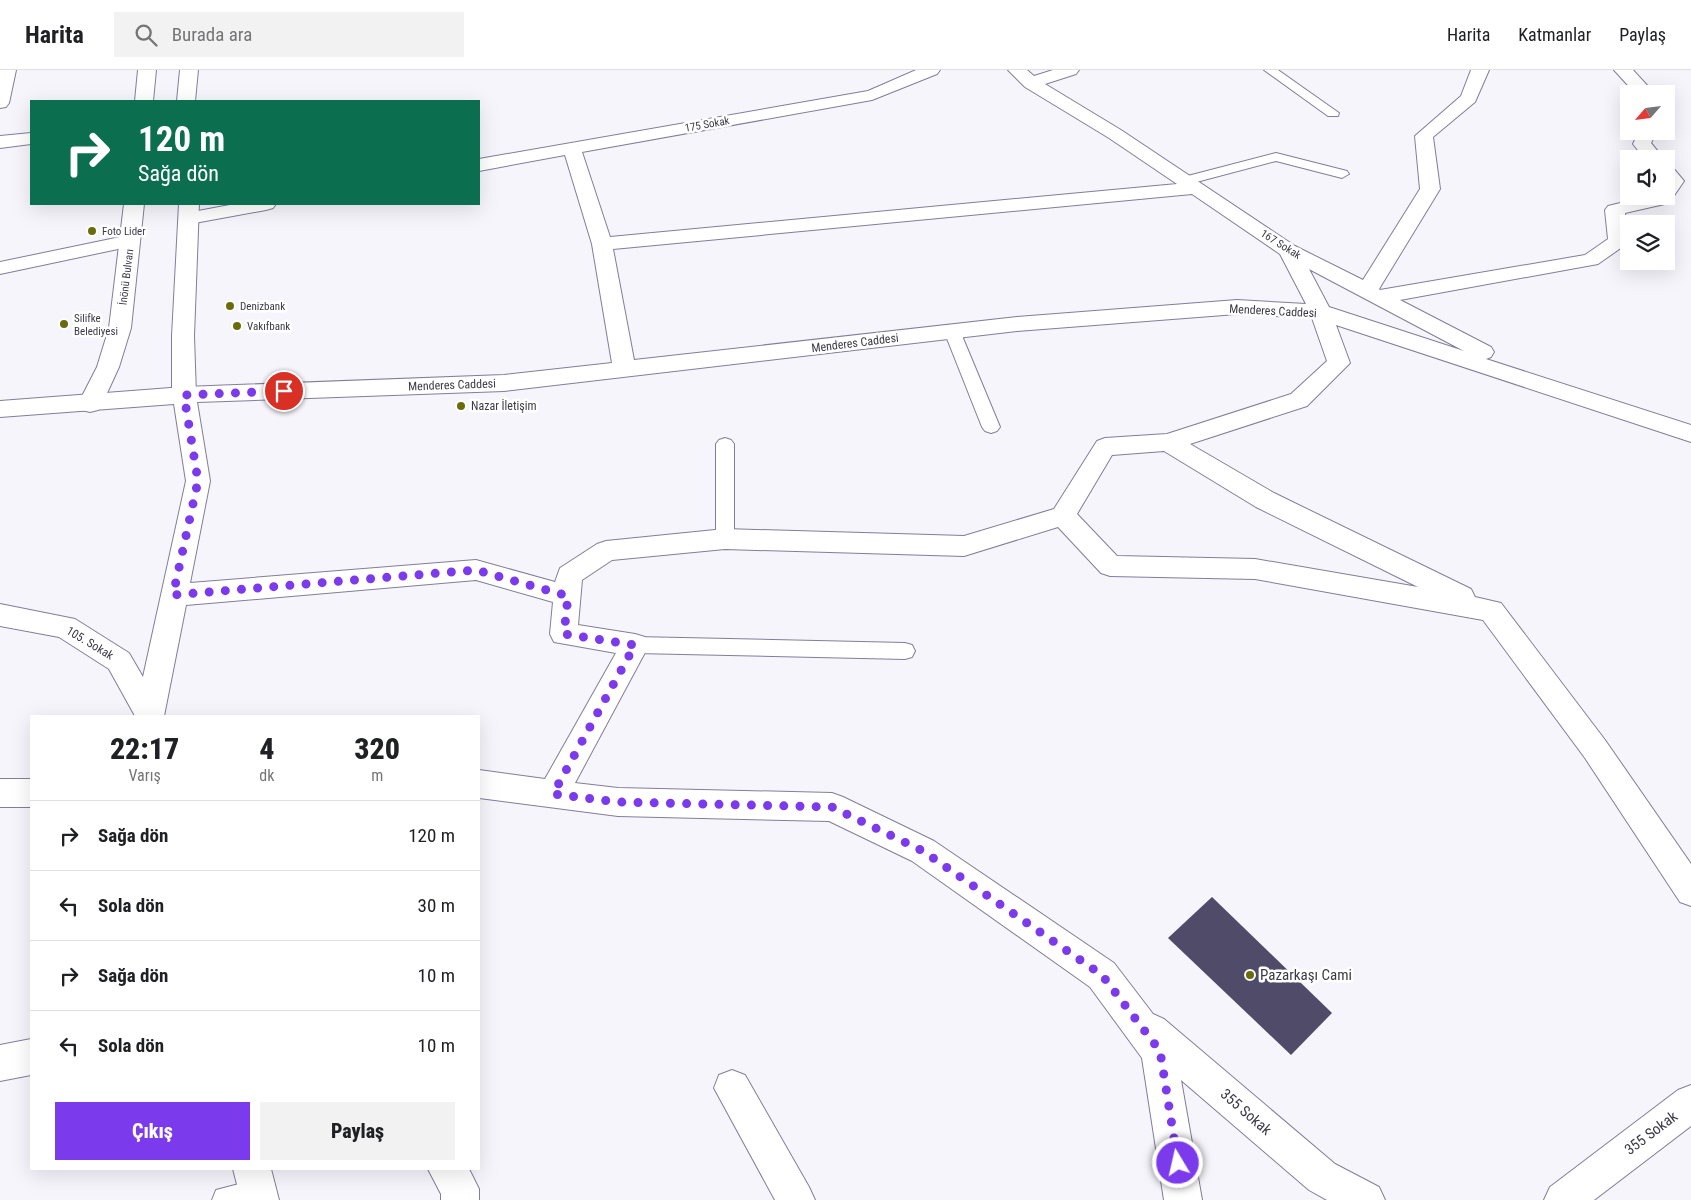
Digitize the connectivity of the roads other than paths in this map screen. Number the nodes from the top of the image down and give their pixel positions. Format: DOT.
graph roads {
  1 [pos="7,70"];
  2 [pos="147,70"];
  3 [pos="189,70"];
  4 [pos="931,70"];
  5 [pos="1070,70"];
  6 [pos="1270,70"];
  7 [pos="1480,70"];
  8 [pos="1623,70"];
  9 [pos="1024,76"];
  10 [pos="1637,85"];
  11 [pos="144,100"];
  12 [pos="186,100"];
  13 [pos="0,103"];
  14 [pos="1333,113"];
  15 [pos="30,139"];
  16 [pos="0,142"];
  17 [pos="572,149"];
  18 [pos="480,166"];
  19 [pos="1342,174"];
  20 [pos="1691,175"];
  21 [pos="1675,178"];
  22 [pos="1190,185"];
  23 [pos="134,205"];
  24 [pos="255,205"];
  25 [pos="1636,205"];
  26 [pos="189,211"];
  27 [pos="130,241"];
  28 [pos="602,244"];
  29 [pos="1288,250"];
  30 [pos="0,268"];
  31 [pos="1371,295"];
  32 [pos="1321,312"];
  33 [pos="952,332"];
  34 [pos="624,369"];
  35 [pos="1562,392"];
  36 [pos="184,395"];
  37 [pos="90,404"];
  38 [pos="0,409"];
  39 [pos="992,427"];
  40 [pos="1691,434"];
  41 [pos="1168,442"];
  42 [pos="725,444"];
  43 [pos="1063,516"];
  44 [pos="725,539"];
  45 [pos="173,595"];
  46 [pos="568,596"];
  47 [pos="1491,611"];
  48 [pos="0,615"];
  49 [pos="635,645"];
  50 [pos="906,651"];
  51 [pos="148,715"];
  52 [pos="149,715"];
  53 [pos="480,784"];
  54 [pos="0,793"];
  55 [pos="30,793"];
  56 [pos="553,794"];
  57 [pos="1691,891"];
  58 [pos="1133,1015"];
  59 [pos="30,1057"];
  60 [pos="0,1062"];
  61 [pos="732,1088"];
  62 [pos="1691,1103"];
  63 [pos="448,1170"];
  64 [pos="1579,1195"];
  65 [pos="460,1200"];
  66 [pos="796,1200"];
  67 [pos="1183,1200"];
  68 [pos="1366,1200"];
  1 -- 13 [label="street"];
  2 -- 11 [label="street"];
  3 -- 12 [label="street"];
  4 -- 17 [label="street, 175 Sokak"];
  5 -- 9 [label="street"];
  6 -- 14 [label="lane"];
  7 -- 31 [label="street"];
  8 -- 10 [label="street"];
  9 -- 22 [label="street, 167 Sokak"];
  15 -- 16 [label="street"];
  17 -- 18 [label="street, 175 Sokak"];
  17 -- 28 [label="street"];
  19 -- 22 [label="lane"];
  20 -- 21 [label="street"];
  22 -- 28 [label="street"];
  22 -- 29 [label="street, 167 Sokak"];
  23 -- 27 [label="street, İnönü Bulvarı"];
  24 -- 26 [label="street"];
  25 -- 31 [label="street"];
  26 -- 36 [label="street"];
  27 -- 30 [label="street"];
  27 -- 37 [label="street, İnönü Bulvarı"];
  28 -- 34 [label="street"];
  29 -- 31 [label="street, 167 Sokak"];
  29 -- 32 [label="street"];
  31 -- 35 [label="street, 167 Sokak"];
  32 -- 33 [label="street, Menderes Caddesi"];
  32 -- 35 [label="street, Menderes Caddesi"];
  32 -- 41 [label="street"];
  33 -- 34 [label="street, Menderes Caddesi"];
  33 -- 39 [label="lane"];
  34 -- 36 [label="street, Menderes Caddesi"];
  35 -- 40 [label="street, Menderes Caddesi"];
  36 -- 37 [label="street, Menderes Caddesi"];
  36 -- 45 [label="street"];
  37 -- 38 [label="street, Menderes Caddesi"];
  41 -- 43 [label="street"];
  41 -- 47 [label="street"];
  42 -- 44 [label="lane"];
  43 -- 44 [label="street"];
  43 -- 47 [label="street"];
  44 -- 46 [label="street"];
  45 -- 46 [label="street"];
  45 -- 52 [label="street"];
  46 -- 49 [label="street"];
  47 -- 57 [label="street"];
  48 -- 51 [label="street, 105. Sokak"];
  49 -- 50 [label="lane"];
  49 -- 56 [label="street"];
  53 -- 56 [label="street"];
  54 -- 55 [label="street"];
  56 -- 58 [label="street"];
  58 -- 67 [label="street"];
  58 -- 68 [label="street, 355 Sokak"];
  59 -- 60 [label="street"];
  61 -- 66 [label="street"];
  62 -- 64 [label="street, 355 Sokak"];
  63 -- 65 [label="street"];
}
